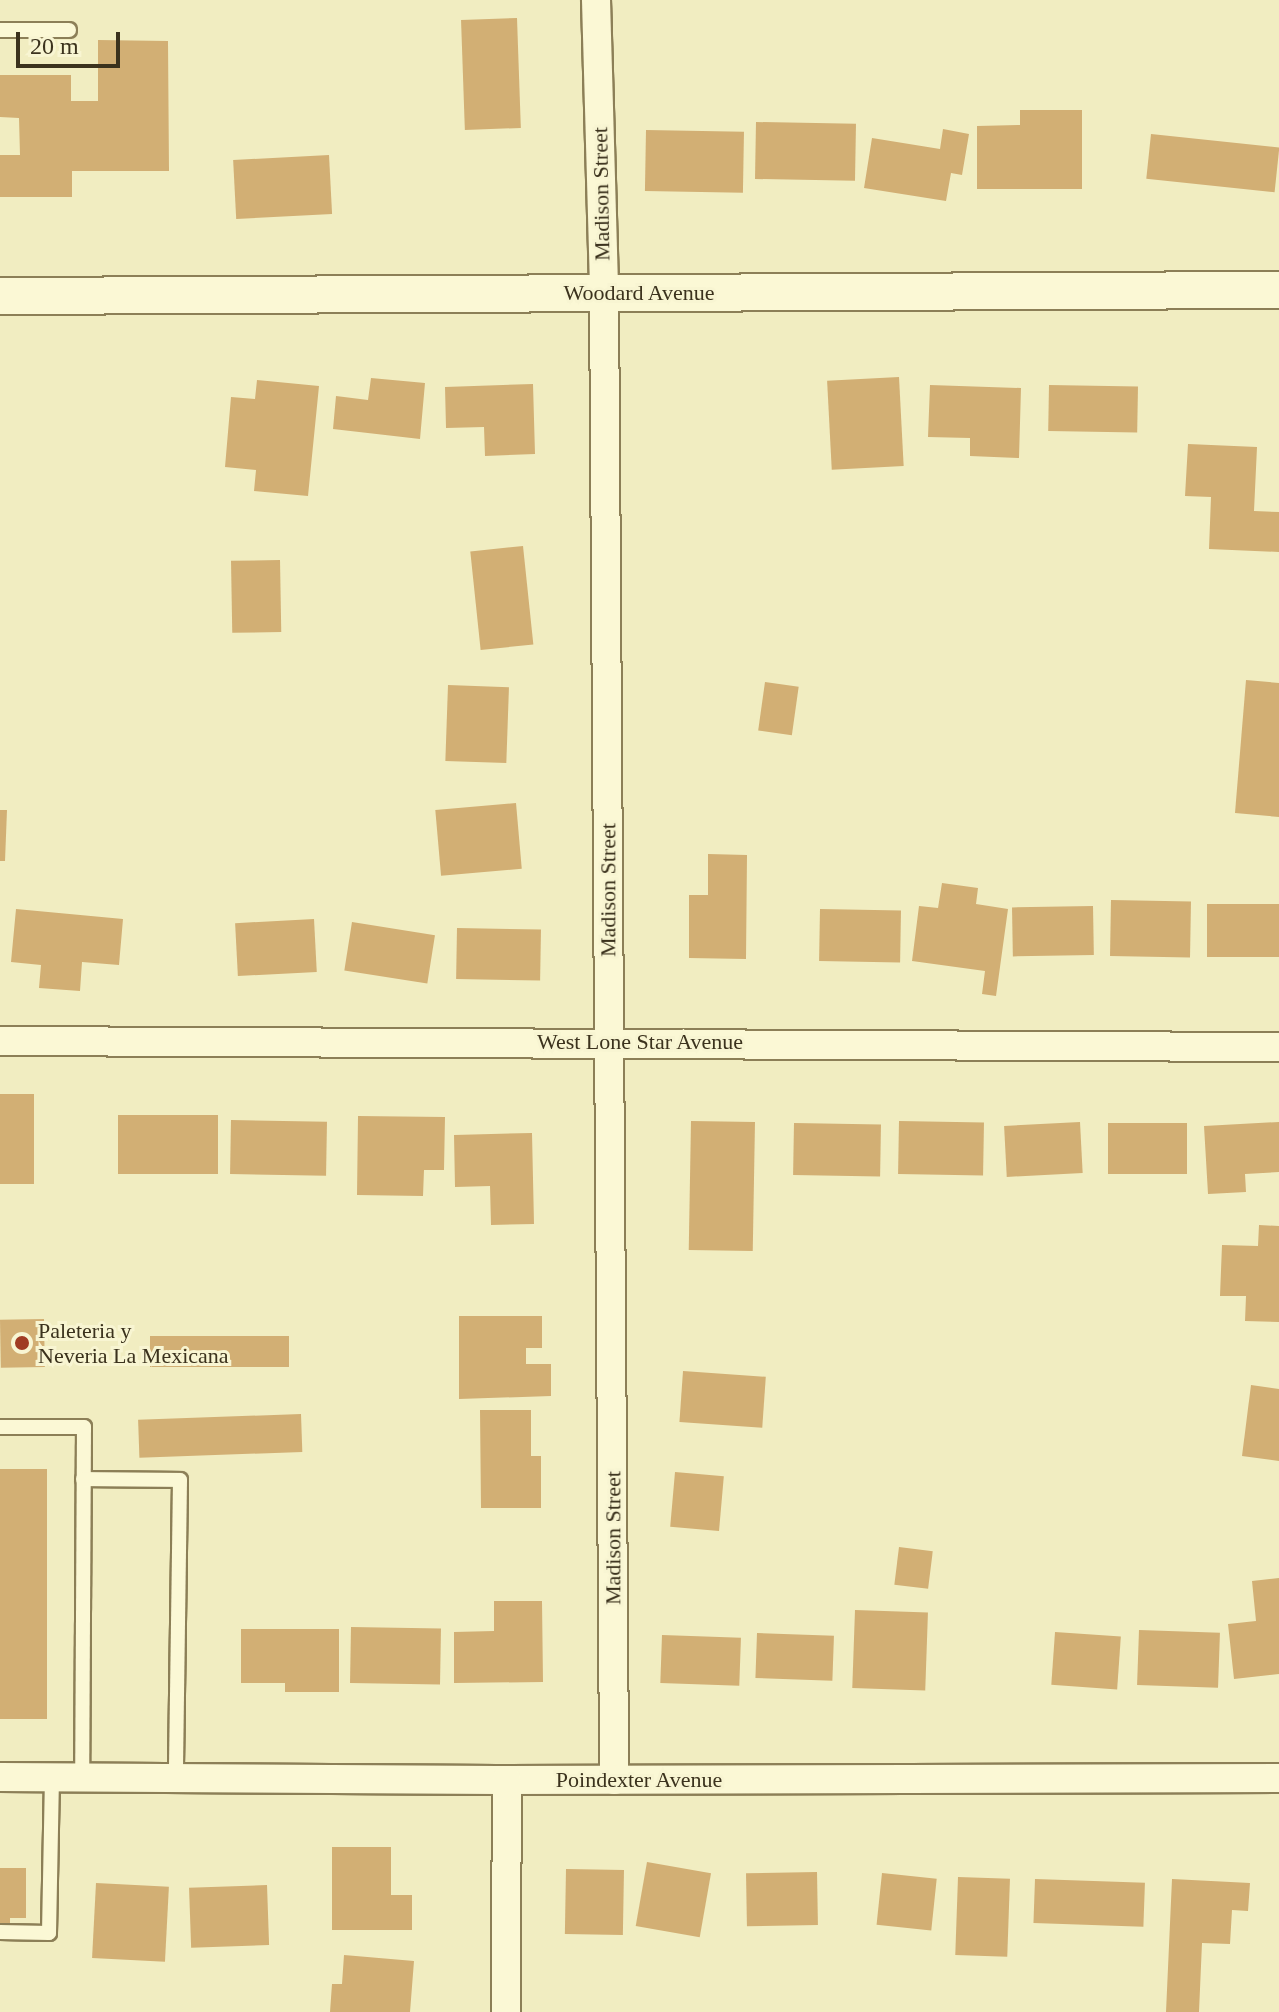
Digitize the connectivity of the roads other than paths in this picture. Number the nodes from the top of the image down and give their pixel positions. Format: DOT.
graph roads {
  1 [pos="596,0"];
  2 [pos="0,30"];
  3 [pos="69,30"];
  4 [pos="1279,290"];
  5 [pos="604,293"];
  6 [pos="0,296"];
  7 [pos="0,1041"];
  8 [pos="609,1041"];
  9 [pos="1279,1047"];
  10 [pos="0,1427"];
  11 [pos="83,1479"];
  12 [pos="0,1777"];
  13 [pos="52,1778"];
  14 [pos="82,1778"];
  15 [pos="176,1778"];
  16 [pos="1279,1778"];
  17 [pos="507,1780"];
  18 [pos="614,1780"];
  19 [pos="0,1932"];
  20 [pos="506,2012"];
  1 -- 5 [label="street, Madison Street"];
  2 -- 3 [label="lane"];
  4 -- 5 [label="street, Woodard Avenue"];
  5 -- 6 [label="street, Woodard Avenue"];
  5 -- 8 [label="street, Madison Street"];
  7 -- 8 [label="street, West Lone Star Avenue"];
  8 -- 9 [label="street, West Lone Star Avenue"];
  8 -- 18 [label="street, Madison Street"];
  10 -- 11 [label="lane"];
  11 -- 14 [label="lane"];
  11 -- 15 [label="lane"];
  12 -- 13 [label="street, Poindexter Avenue"];
  13 -- 14 [label="street, Poindexter Avenue"];
  13 -- 19 [label="lane"];
  14 -- 15 [label="street, Poindexter Avenue"];
  15 -- 17 [label="street, Poindexter Avenue"];
  16 -- 18 [label="street, Poindexter Avenue"];
  17 -- 18 [label="street, Poindexter Avenue"];
  17 -- 20 [label="street"];
}
